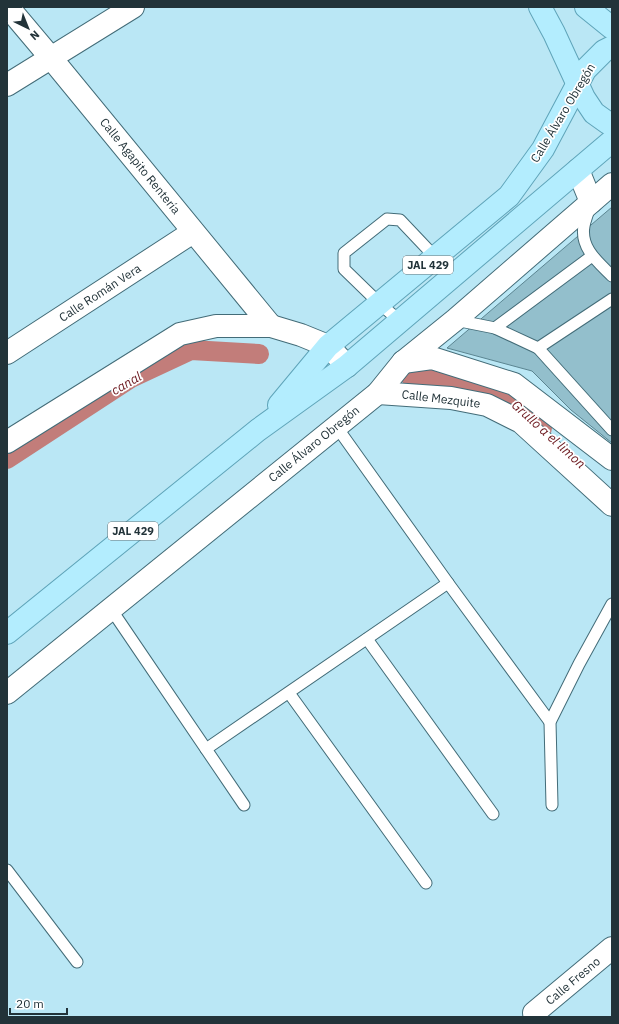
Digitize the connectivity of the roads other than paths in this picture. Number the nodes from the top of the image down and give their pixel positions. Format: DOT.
graph roads {
  1 [pos="133,7"];
  2 [pos="540,7"];
  3 [pos="586,7"];
  4 [pos="10,15"];
  5 [pos="612,28"];
  6 [pos="612,47"];
  7 [pos="51,58"];
  8 [pos="7,85"];
  9 [pos="577,85"];
  10 [pos="612,124"];
  11 [pos="612,141"];
  12 [pos="578,170"];
  13 [pos="612,184"];
  14 [pos="591,202"];
  15 [pos="193,232"];
  16 [pos="592,256"];
  17 [pos="436,258"];
  18 [pos="454,275"];
  19 [pos="612,276"];
  20 [pos="612,299"];
  21 [pos="380,304"];
  22 [pos="455,320"];
  23 [pos="401,322"];
  24 [pos="271,326"];
  25 [pos="494,328"];
  26 [pos="328,346"];
  27 [pos="538,348"];
  28 [pos="7,353"];
  29 [pos="404,362"];
  30 [pos="347,366"];
  31 [pos="378,393"];
  32 [pos="336,426"];
  33 [pos="258,430"];
  34 [pos="612,430"];
  35 [pos="7,442"];
  36 [pos="612,459"];
  37 [pos="612,505"];
  38 [pos="448,583"];
  39 [pos="612,604"];
  40 [pos="111,609"];
  41 [pos="7,633"];
  42 [pos="367,639"];
  43 [pos="289,693"];
  44 [pos="7,694"];
  45 [pos="550,722"];
  46 [pos="206,748"];
  47 [pos="244,805"];
  48 [pos="552,805"];
  49 [pos="493,814"];
  50 [pos="7,870"];
  51 [pos="426,883"];
  52 [pos="612,948"];
  53 [pos="77,962"];
  54 [pos="534,1013"];
  1 -- 7 [label="street"];
  2 -- 9 [label="main road"];
  3 -- 5 [label="main road"];
  4 -- 7 [label="street, Calle Agapito Rentería"];
  6 -- 9 [label="main road, Calle Álvaro Obregón / JAL 429"];
  7 -- 8 [label="street"];
  7 -- 15 [label="street, Calle Agapito Rentería"];
  9 -- 10 [label="main road"];
  9 -- 17 [label="main road, Calle Álvaro Obregón / JAL 429"];
  11 -- 12 [label="main road, Calle Álvaro Obregón / JAL 429"];
  12 -- 14 [label="street"];
  12 -- 18 [label="main road, Calle Álvaro Obregón / JAL 429"];
  13 -- 14 [label="street, Calle Álvaro Obregón"];
  14 -- 16 [label="lane"];
  14 -- 22 [label="street, Calle Álvaro Obregón"];
  15 -- 24 [label="street, Calle Agapito Rentería"];
  15 -- 28 [label="street, Calle Román Vera"];
  16 -- 19 [label="lane"];
  16 -- 25 [label="lane"];
  17 -- 18 [label="lane"];
  17 -- 21 [label="main road, Calle Álvaro Obregón / JAL 429"];
  17 -- 21 [label="lane"];
  18 -- 23 [label="main road, Calle Álvaro Obregón / JAL 429"];
  20 -- 27 [label="lane"];
  21 -- 23 [label="lane"];
  21 -- 26 [label="main road, Calle Álvaro Obregón / JAL 429"];
  22 -- 25 [label="lane"];
  22 -- 29 [label="street, Calle Álvaro Obregón"];
  23 -- 30 [label="main road, Calle Álvaro Obregón / JAL 429"];
  24 -- 26 [label="street"];
  24 -- 35 [label="street"];
  25 -- 27 [label="lane"];
  26 -- 30 [label="street"];
  26 -- 33 [label="main road, Calle Álvaro Obregón / JAL 429"];
  27 -- 34 [label="lane"];
  29 -- 31 [label="street, Calle Álvaro Obregón"];
  29 -- 36 [label="street"];
  30 -- 33 [label="main road, Calle Álvaro Obregón / JAL 429"];
  31 -- 32 [label="street, Calle Álvaro Obregón"];
  31 -- 37 [label="street, Calle Mezquite"];
  32 -- 38 [label="lane"];
  32 -- 40 [label="street, Calle Álvaro Obregón"];
  33 -- 41 [label="main road, Calle Álvaro Obregón / JAL 429"];
  38 -- 42 [label="lane"];
  38 -- 45 [label="lane"];
  39 -- 45 [label="lane"];
  40 -- 44 [label="street, Calle Álvaro Obregón"];
  40 -- 46 [label="lane"];
  42 -- 43 [label="lane"];
  42 -- 49 [label="lane"];
  43 -- 46 [label="lane"];
  43 -- 51 [label="lane"];
  45 -- 48 [label="lane"];
  46 -- 47 [label="lane"];
  50 -- 53 [label="lane"];
  52 -- 54 [label="street, Calle Fresno"];
}
